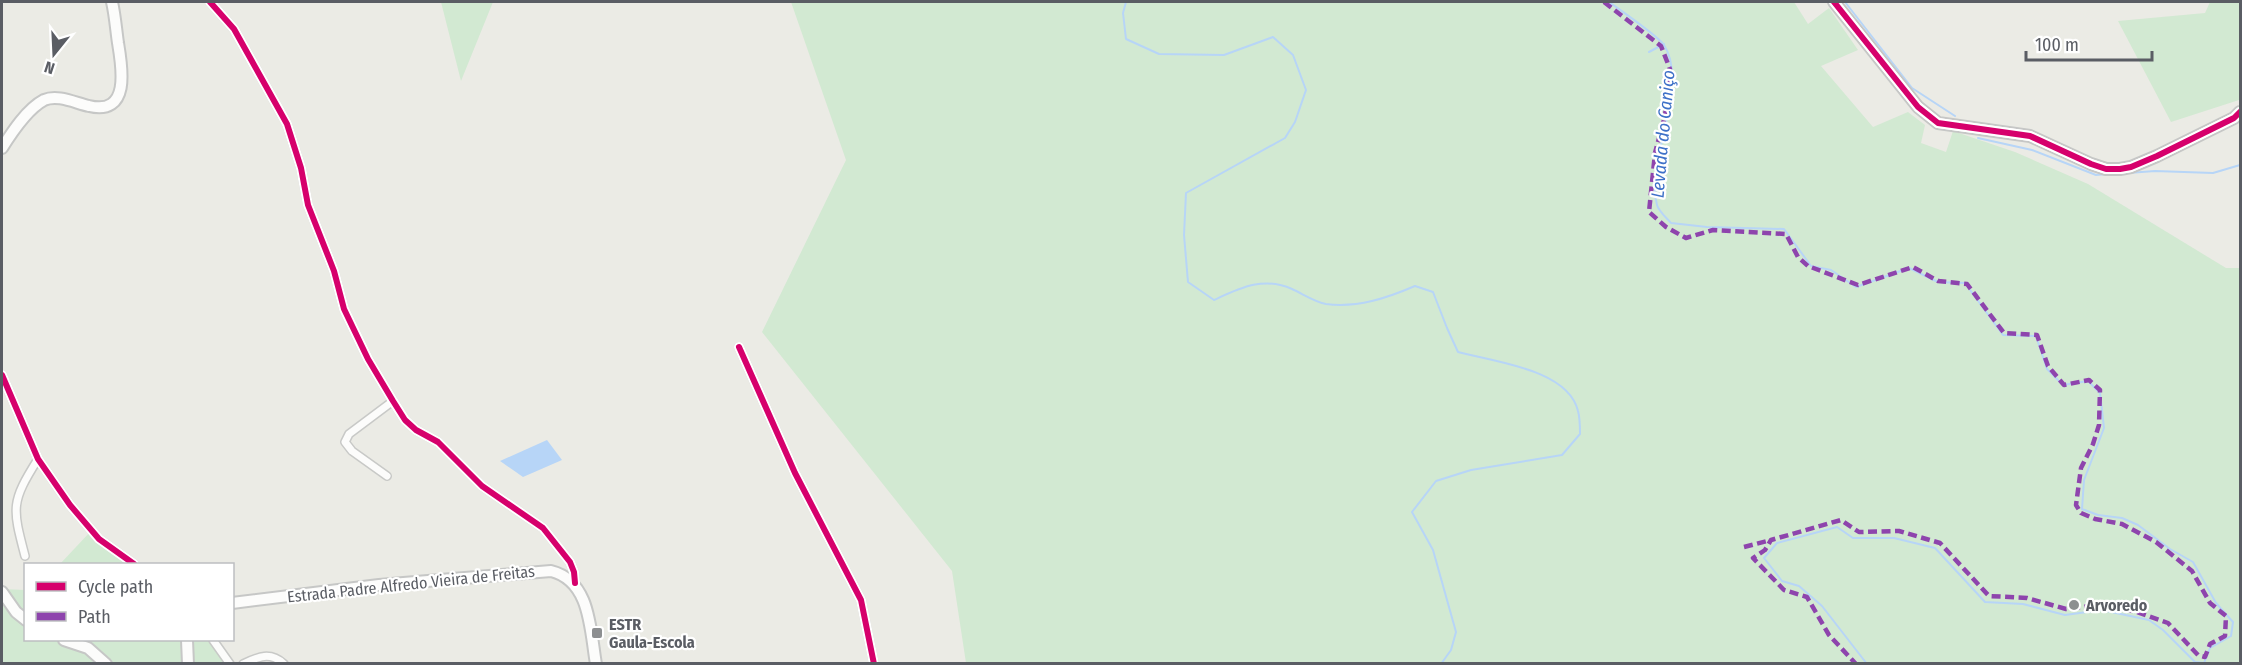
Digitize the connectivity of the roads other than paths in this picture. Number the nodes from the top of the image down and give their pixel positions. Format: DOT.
graph roads {
  1 [pos="112,2"];
  2 [pos="210,2"];
  3 [pos="1834,2"];
  4 [pos="2241,112"];
  5 [pos="2,148"];
  6 [pos="739,347"];
  7 [pos="2,375"];
  8 [pos="393,401"];
  9 [pos="38,459"];
  10 [pos="387,476"];
  11 [pos="25,556"];
  12 [pos="133,563"];
  13 [pos="575,584"];
  14 [pos="2,592"];
  15 [pos="234,603"];
  16 [pos="24,618"];
  17 [pos="69,641"];
  18 [pos="187,641"];
  19 [pos="214,641"];
  20 [pos="106,663"];
  21 [pos="188,663"];
  22 [pos="230,663"];
  23 [pos="243,663"];
  24 [pos="284,663"];
  25 [pos="596,663"];
  26 [pos="874,663"];
  1 -- 5 [label="main road"];
  2 -- 8 [label="street"];
  3 -- 4 [label="main road"];
  6 -- 26 [label="street"];
  7 -- 9 [label="street"];
  8 -- 10 [label="street"];
  8 -- 13 [label="street"];
  9 -- 11 [label="street"];
  9 -- 12 [label="street"];
  13 -- 15 [label="main road, Estrada Padre Alfredo Vieira de Freitas"];
  13 -- 25 [label="main road"];
  14 -- 16 [label="main road"];
  17 -- 20 [label="main road"];
  18 -- 21 [label="main road"];
  19 -- 22 [label="street"];
  23 -- 24 [label="street"];
}
